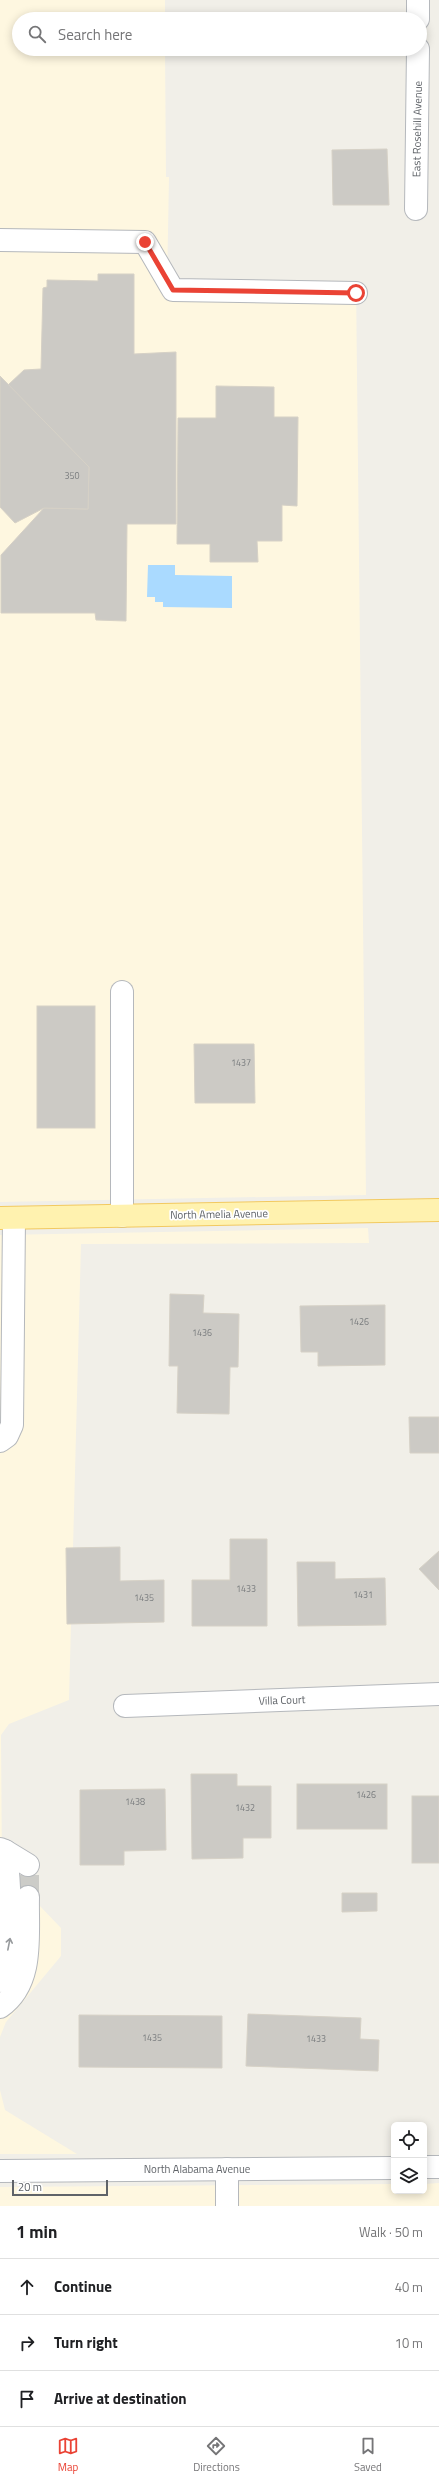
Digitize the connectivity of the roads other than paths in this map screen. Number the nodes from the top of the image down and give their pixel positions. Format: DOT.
graph roads {
  1 [pos="418,0"];
  2 [pos="418,12"];
  3 [pos="418,56"];
  4 [pos="416,209"];
  5 [pos="0,240"];
  6 [pos="356,293"];
  7 [pos="122,992"];
  8 [pos="439,1210"];
  9 [pos="122,1216"];
  10 [pos="7,1218"];
  11 [pos="6,1433"];
  12 [pos="439,1694"];
  13 [pos="125,1706"];
  14 [pos="2,1850"];
  15 [pos="28,1865"];
  16 [pos="28,1897"];
  17 [pos="0,1981"];
  18 [pos="0,2007"];
  19 [pos="427,2167"];
  20 [pos="439,2167"];
  21 [pos="391,2168"];
  22 [pos="227,2169"];
  23 [pos="0,2170"];
  24 [pos="227,2206"];
  1 -- 2 [label="street"];
  3 -- 4 [label="street, East Rosehill Avenue"];
  5 -- 6 [label="street"];
  7 -- 9 [label="street"];
  8 -- 9 [label="main road, North Amelia Avenue"];
  9 -- 10 [label="main road, North Amelia Avenue"];
  10 -- 11 [label="street"];
  12 -- 13 [label="street, Villa Court"];
  14 -- 15 [label="street"];
  17 -- 14 [label="street, one-way"];
  16 -- 18 [label="street"];
  19 -- 20 [label="street"];
  21 -- 22 [label="street, North Alabama Avenue"];
  22 -- 23 [label="street, North Alabama Avenue"];
  22 -- 24 [label="street"];
}
